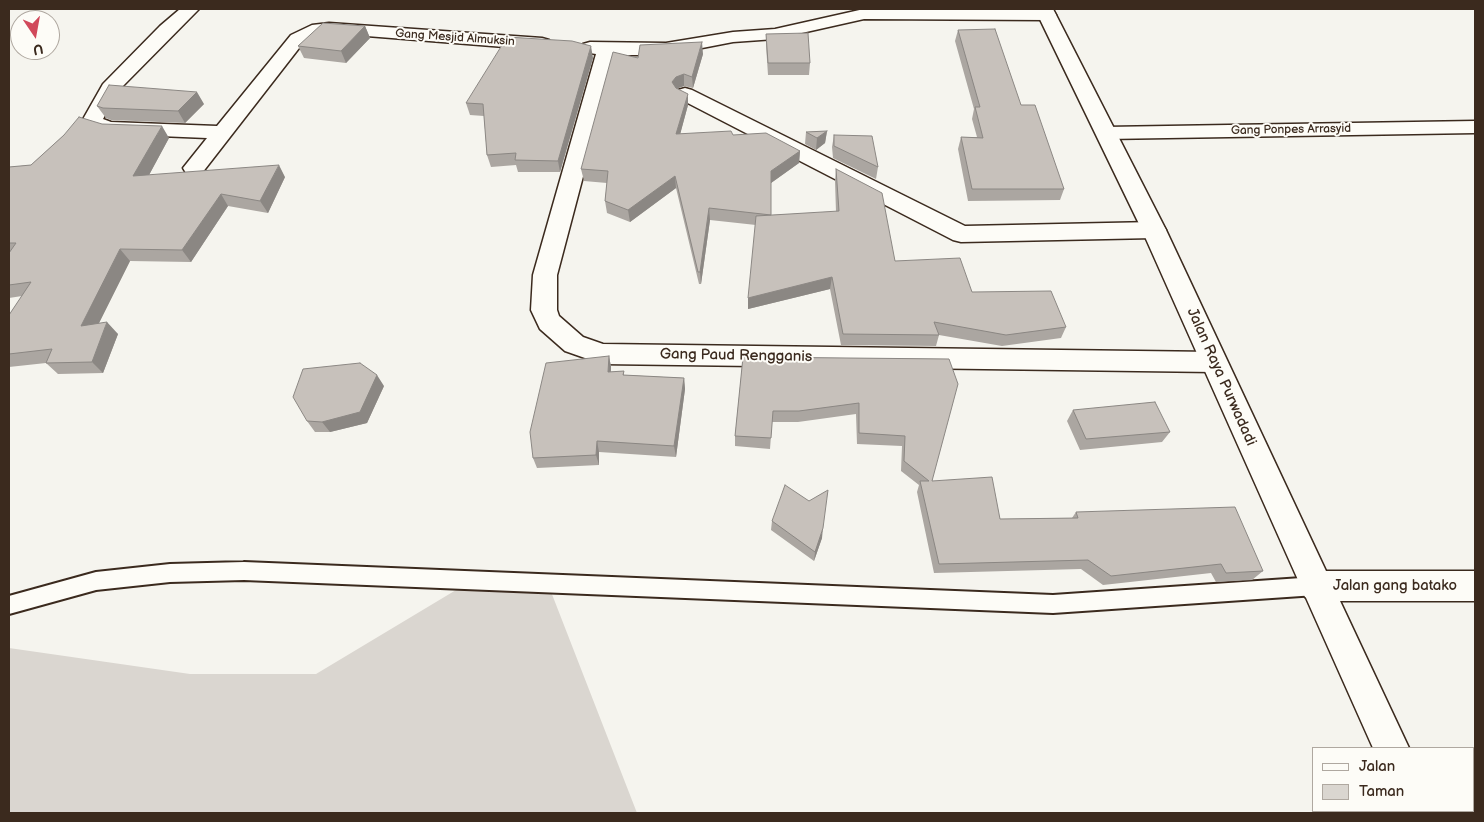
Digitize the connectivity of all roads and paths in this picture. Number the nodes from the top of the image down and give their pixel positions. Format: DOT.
graph roads {
  1 [pos="190,9"];
  2 [pos="1046,12"];
  3 [pos="557,46"];
  4 [pos="577,47"];
  5 [pos="607,49"];
  6 [pos="686,94"];
  7 [pos="1475,127"];
  8 [pos="223,132"];
  9 [pos="1106,133"];
  10 [pos="194,168"];
  11 [pos="1154,230"];
  12 [pos="1214,362"];
  13 [pos="1316,586"];
  14 [pos="1475,586"];
  15 [pos="9,605"];
  16 [pos="1391,747"];
  1 -- 8 [label="street"];
  2 -- 5 [label="street"];
  2 -- 9 [label="street, Jalan Raya Purwadadi"];
  3 -- 8 [label="street, Gang Mesjid Almuksin"];
  4 -- 5 [label="street"];
  5 -- 12 [label="street, Gang Paud Rengganis"];
  6 -- 11 [label="street"];
  7 -- 9 [label="street, Gang Ponpes Arrasyid"];
  8 -- 10 [label="street, Gang Mesjid Almuksin"];
  9 -- 11 [label="street, Jalan Raya Purwadadi"];
  11 -- 12 [label="street, Jalan Raya Purwadadi"];
  12 -- 13 [label="street, Jalan Raya Purwadadi"];
  13 -- 14 [label="street, Jalan gang batako"];
  13 -- 15 [label="lane"];
  13 -- 16 [label="street, Jalan Raya Purwadadi"];
}
